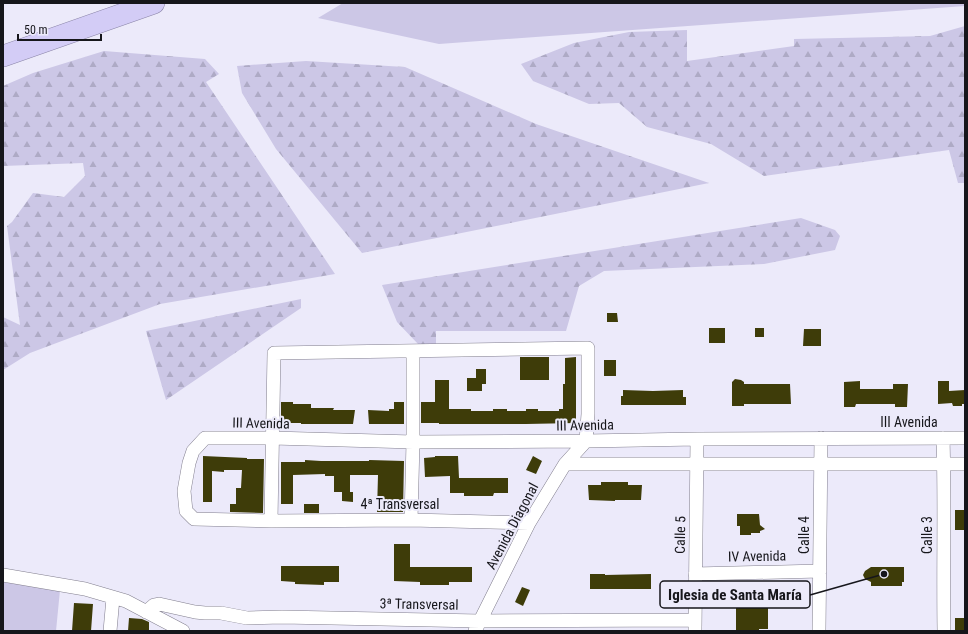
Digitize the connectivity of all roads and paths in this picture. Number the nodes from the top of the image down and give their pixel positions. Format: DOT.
graph roads {
  1 [pos="154,3"];
  2 [pos="3,56"];
  3 [pos="413,351"];
  4 [pos="273,438"];
  5 [pos="821,438"];
  6 [pos="943,438"];
  7 [pos="965,438"];
  8 [pos="697,439"];
  9 [pos="586,441"];
  10 [pos="413,442"];
  11 [pos="565,464"];
  12 [pos="820,464"];
  13 [pos="965,464"];
  14 [pos="697,465"];
  15 [pos="944,465"];
  16 [pos="189,514"];
  17 [pos="411,520"];
  18 [pos="271,521"];
  19 [pos="529,523"];
  20 [pos="820,571"];
  21 [pos="695,574"];
  22 [pos="3,575"];
  23 [pos="113,598"];
  24 [pos="146,612"];
  25 [pos="478,626"];
  26 [pos="695,626"];
  27 [pos="110,631"];
  28 [pos="183,631"];
  29 [pos="819,631"];
  30 [pos="944,631"];
  1 -- 2 [label="highway"];
  3 -- 4 [label="street"];
  3 -- 9 [label="street"];
  3 -- 10 [label="street"];
  4 -- 10 [label="street, III Avenida"];
  4 -- 16 [label="street, III Avenida"];
  4 -- 18 [label="street"];
  5 -- 6 [label="street, III Avenida"];
  5 -- 8 [label="street, III Avenida"];
  5 -- 12 [label="street, Calle 4"];
  6 -- 7 [label="street, III Avenida"];
  6 -- 15 [label="street, Calle 3"];
  8 -- 9 [label="street, III Avenida"];
  8 -- 14 [label="street, Calle 5"];
  9 -- 10 [label="street, III Avenida"];
  9 -- 11 [label="street, Avenida Diagonal"];
  10 -- 17 [label="street"];
  11 -- 14 [label="street"];
  11 -- 19 [label="street, Avenida Diagonal"];
  12 -- 14 [label="street"];
  12 -- 15 [label="street"];
  12 -- 20 [label="street, Calle 4"];
  13 -- 15 [label="street"];
  14 -- 21 [label="street, Calle 5"];
  15 -- 30 [label="street, Calle 3"];
  16 -- 18 [label="street, 4ª Transversal"];
  17 -- 18 [label="street, 4ª Transversal"];
  17 -- 19 [label="street, 4ª Transversal"];
  19 -- 25 [label="street, Avenida Diagonal"];
  20 -- 21 [label="street, IV Avenida"];
  20 -- 29 [label="street, Calle 4"];
  21 -- 26 [label="street, Calle 5"];
  22 -- 23 [label="street"];
  23 -- 24 [label="street"];
  23 -- 27 [label="street"];
  24 -- 25 [label="street, 3ª Transversal"];
  24 -- 28 [label="street"];
  25 -- 26 [label="street, 3ª Transversal"];
}
